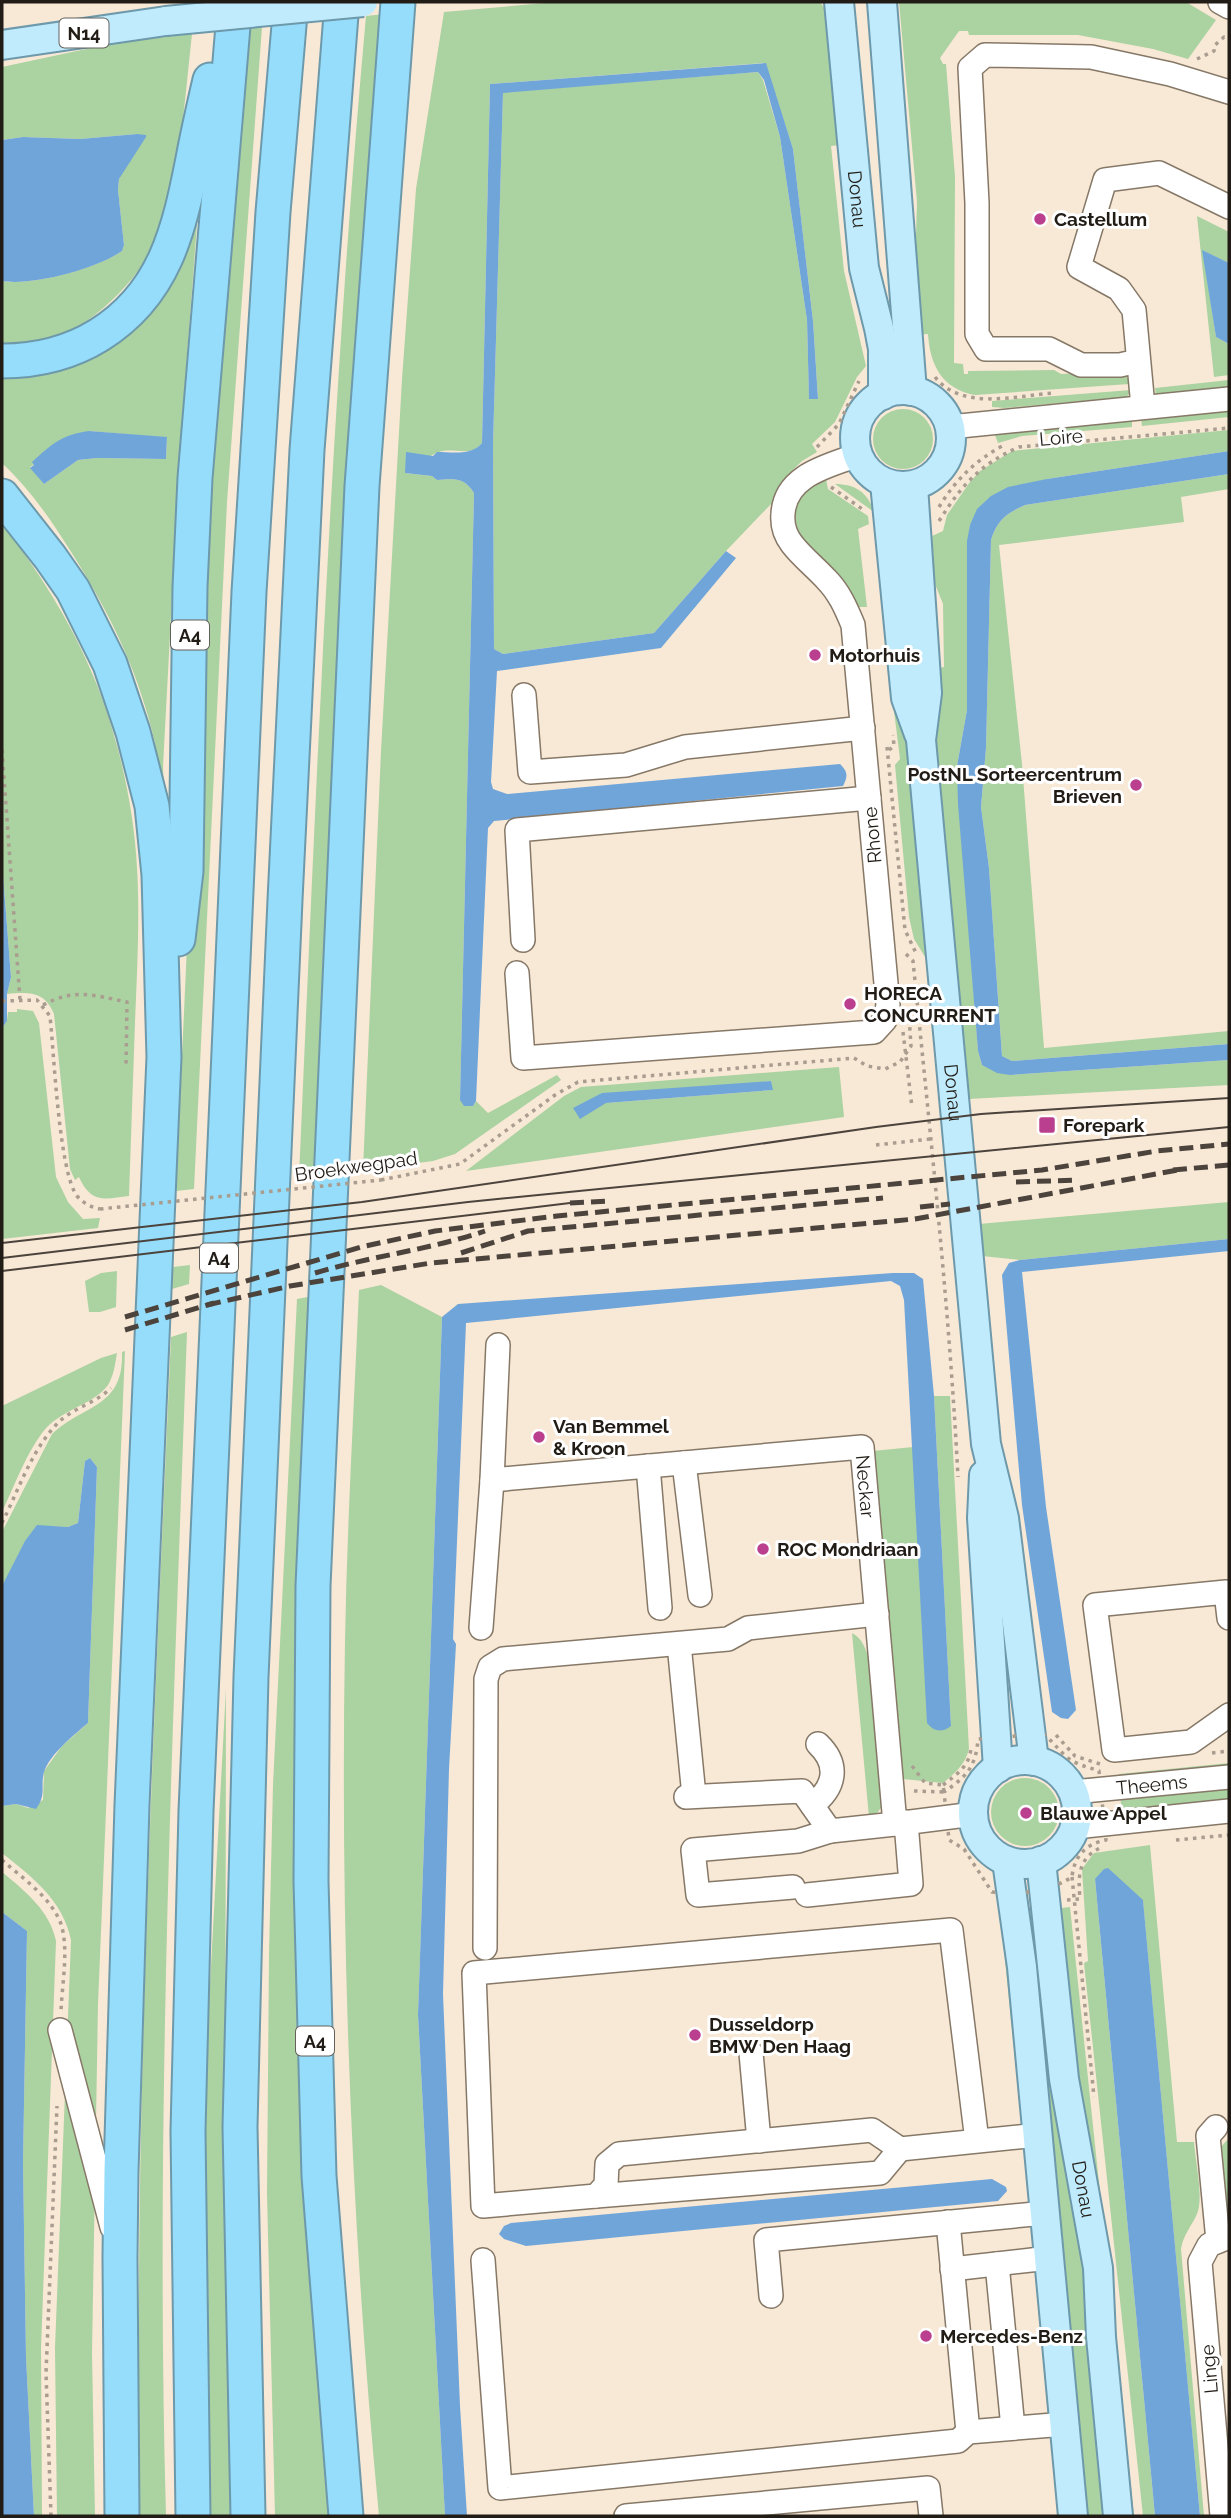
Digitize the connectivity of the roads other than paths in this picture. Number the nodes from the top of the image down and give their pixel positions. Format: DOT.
graph roads {
  1 [pos="229,2"];
  2 [pos="235,2"];
  3 [pos="291,2"];
  4 [pos="342,2"];
  5 [pos="363,2"];
  6 [pos="400,2"];
  7 [pos="839,2"];
  8 [pos="882,2"];
  9 [pos="1220,2"];
  10 [pos="1229,6"];
  11 [pos="2,45"];
  12 [pos="1229,92"];
  13 [pos="1229,208"];
  14 [pos="2,361"];
  15 [pos="1138,361"];
  16 [pos="912,391"];
  17 [pos="883,395"];
  18 [pos="1229,399"];
  19 [pos="1143,407"];
  20 [pos="950,427"];
  21 [pos="858,455"];
  22 [pos="885,483"];
  23 [pos="913,486"];
  24 [pos="2,496"];
  25 [pos="524,695"];
  26 [pos="863,728"];
  27 [pos="921,740"];
  28 [pos="869,798"];
  29 [pos="523,940"];
  30 [pos="517,973"];
  31 [pos="164,1057"];
  32 [pos="498,1345"];
  33 [pos="986,1444"];
  34 [pos="684,1462"];
  35 [pos="648,1466"];
  36 [pos="492,1480"];
  37 [pos="700,1595"];
  38 [pos="660,1608"];
  39 [pos="877,1614"];
  40 [pos="1229,1618"];
  41 [pos="481,1628"];
  42 [pos="679,1644"];
  43 [pos="1229,1715"];
  44 [pos="818,1744"];
  45 [pos="1032,1748"];
  46 [pos="998,1768"];
  47 [pos="1229,1777"];
  48 [pos="1073,1792"];
  49 [pos="811,1805"];
  50 [pos="1229,1811"];
  51 [pos="960,1816"];
  52 [pos="900,1823"];
  53 [pos="1075,1827"];
  54 [pos="830,1831"];
  55 [pos="1007,1860"];
  56 [pos="1041,1861"];
  57 [pos="485,1948"];
  58 [pos="60,2031"];
  59 [pos="751,2053"];
  60 [pos="1216,2127"];
  61 [pos="1038,2135"];
  62 [pos="759,2141"];
  63 [pos="977,2141"];
  64 [pos="901,2149"];
  65 [pos="596,2196"];
  66 [pos="1045,2213"];
  67 [pos="948,2222"];
  68 [pos="1223,2239"];
  69 [pos="120,2258"];
  70 [pos="1049,2258"];
  71 [pos="483,2260"];
  72 [pos="997,2264"];
  73 [pos="952,2269"];
  74 [pos="771,2296"];
  75 [pos="1065,2424"];
  76 [pos="1013,2428"];
  77 [pos="968,2432"];
  78 [pos="122,2516"];
  79 [pos="193,2516"];
  80 [pos="248,2516"];
  81 [pos="346,2516"];
  82 [pos="626,2516"];
  83 [pos="931,2516"];
  84 [pos="1073,2516"];
  85 [pos="1118,2516"];
  86 [pos="1222,2516"];
  1 -- 14 [label="highway"];
  2 -- 31 [label="highway, A4"];
  3 -- 79 [label="highway, A4"];
  4 -- 80 [label="highway"];
  5 -- 11 [label="main road, N14, bridge"];
  6 -- 81 [label="highway, A4"];
  7 -- 17 [label="main road, Donau"];
  8 -- 16 [label="main road, Donau"];
  9 -- 10 [label="street"];
  12 -- 15 [label="street"];
  13 -- 15 [label="street"];
  15 -- 19 [label="street"];
  16 -- 17 [label="main road"];
  16 -- 20 [label="main road"];
  17 -- 21 [label="main road"];
  18 -- 19 [label="street, Loire"];
  19 -- 20 [label="street, Loire"];
  20 -- 23 [label="main road"];
  21 -- 22 [label="main road"];
  21 -- 26 [label="street, Rhone"];
  22 -- 23 [label="main road"];
  22 -- 27 [label="main road, Donau"];
  23 -- 27 [label="main road, Donau"];
  24 -- 31 [label="highway, A4"];
  25 -- 26 [label="street"];
  26 -- 28 [label="street, Rhone"];
  27 -- 33 [label="main road, Donau"];
  28 -- 29 [label="street"];
  28 -- 30 [label="street, Rhone"];
  31 -- 69 [label="highway, A4"];
  32 -- 36 [label="street"];
  33 -- 45 [label="main road, Donau"];
  33 -- 46 [label="main road, Donau"];
  34 -- 35 [label="street, Neckar"];
  34 -- 37 [label="street"];
  34 -- 39 [label="street, Neckar"];
  35 -- 36 [label="street, Neckar"];
  35 -- 38 [label="street"];
  36 -- 41 [label="street"];
  39 -- 42 [label="street"];
  39 -- 52 [label="street, Neckar"];
  40 -- 43 [label="street"];
  42 -- 49 [label="street"];
  42 -- 57 [label="street"];
  44 -- 49 [label="street"];
  45 -- 46 [label="main road"];
  45 -- 48 [label="main road"];
  46 -- 51 [label="main road"];
  47 -- 48 [label="street, Theems"];
  48 -- 53 [label="main road"];
  49 -- 54 [label="street"];
  50 -- 53 [label="street, Theems"];
  51 -- 52 [label="street"];
  51 -- 55 [label="main road"];
  52 -- 54 [label="street"];
  52 -- 54 [label="street, Neckar"];
  53 -- 56 [label="main road"];
  55 -- 56 [label="main road"];
  55 -- 61 [label="main road, Donau"];
  56 -- 85 [label="main road, Donau"];
  58 -- 69 [label="street"];
  59 -- 62 [label="street"];
  60 -- 68 [label="street"];
  61 -- 63 [label="street"];
  61 -- 66 [label="main road, Donau"];
  62 -- 64 [label="street"];
  62 -- 65 [label="street"];
  63 -- 64 [label="street"];
  63 -- 65 [label="street"];
  64 -- 65 [label="street"];
  66 -- 67 [label="street"];
  66 -- 70 [label="main road, Donau"];
  67 -- 73 [label="street"];
  67 -- 74 [label="street"];
  68 -- 86 [label="street, Linge"];
  69 -- 78 [label="highway, A4"];
  70 -- 72 [label="street"];
  70 -- 75 [label="main road, Donau"];
  71 -- 77 [label="street"];
  72 -- 73 [label="street"];
  72 -- 76 [label="street"];
  73 -- 77 [label="street"];
  75 -- 76 [label="street"];
  75 -- 84 [label="main road, Donau"];
  76 -- 77 [label="street"];
  82 -- 83 [label="street"];
}
